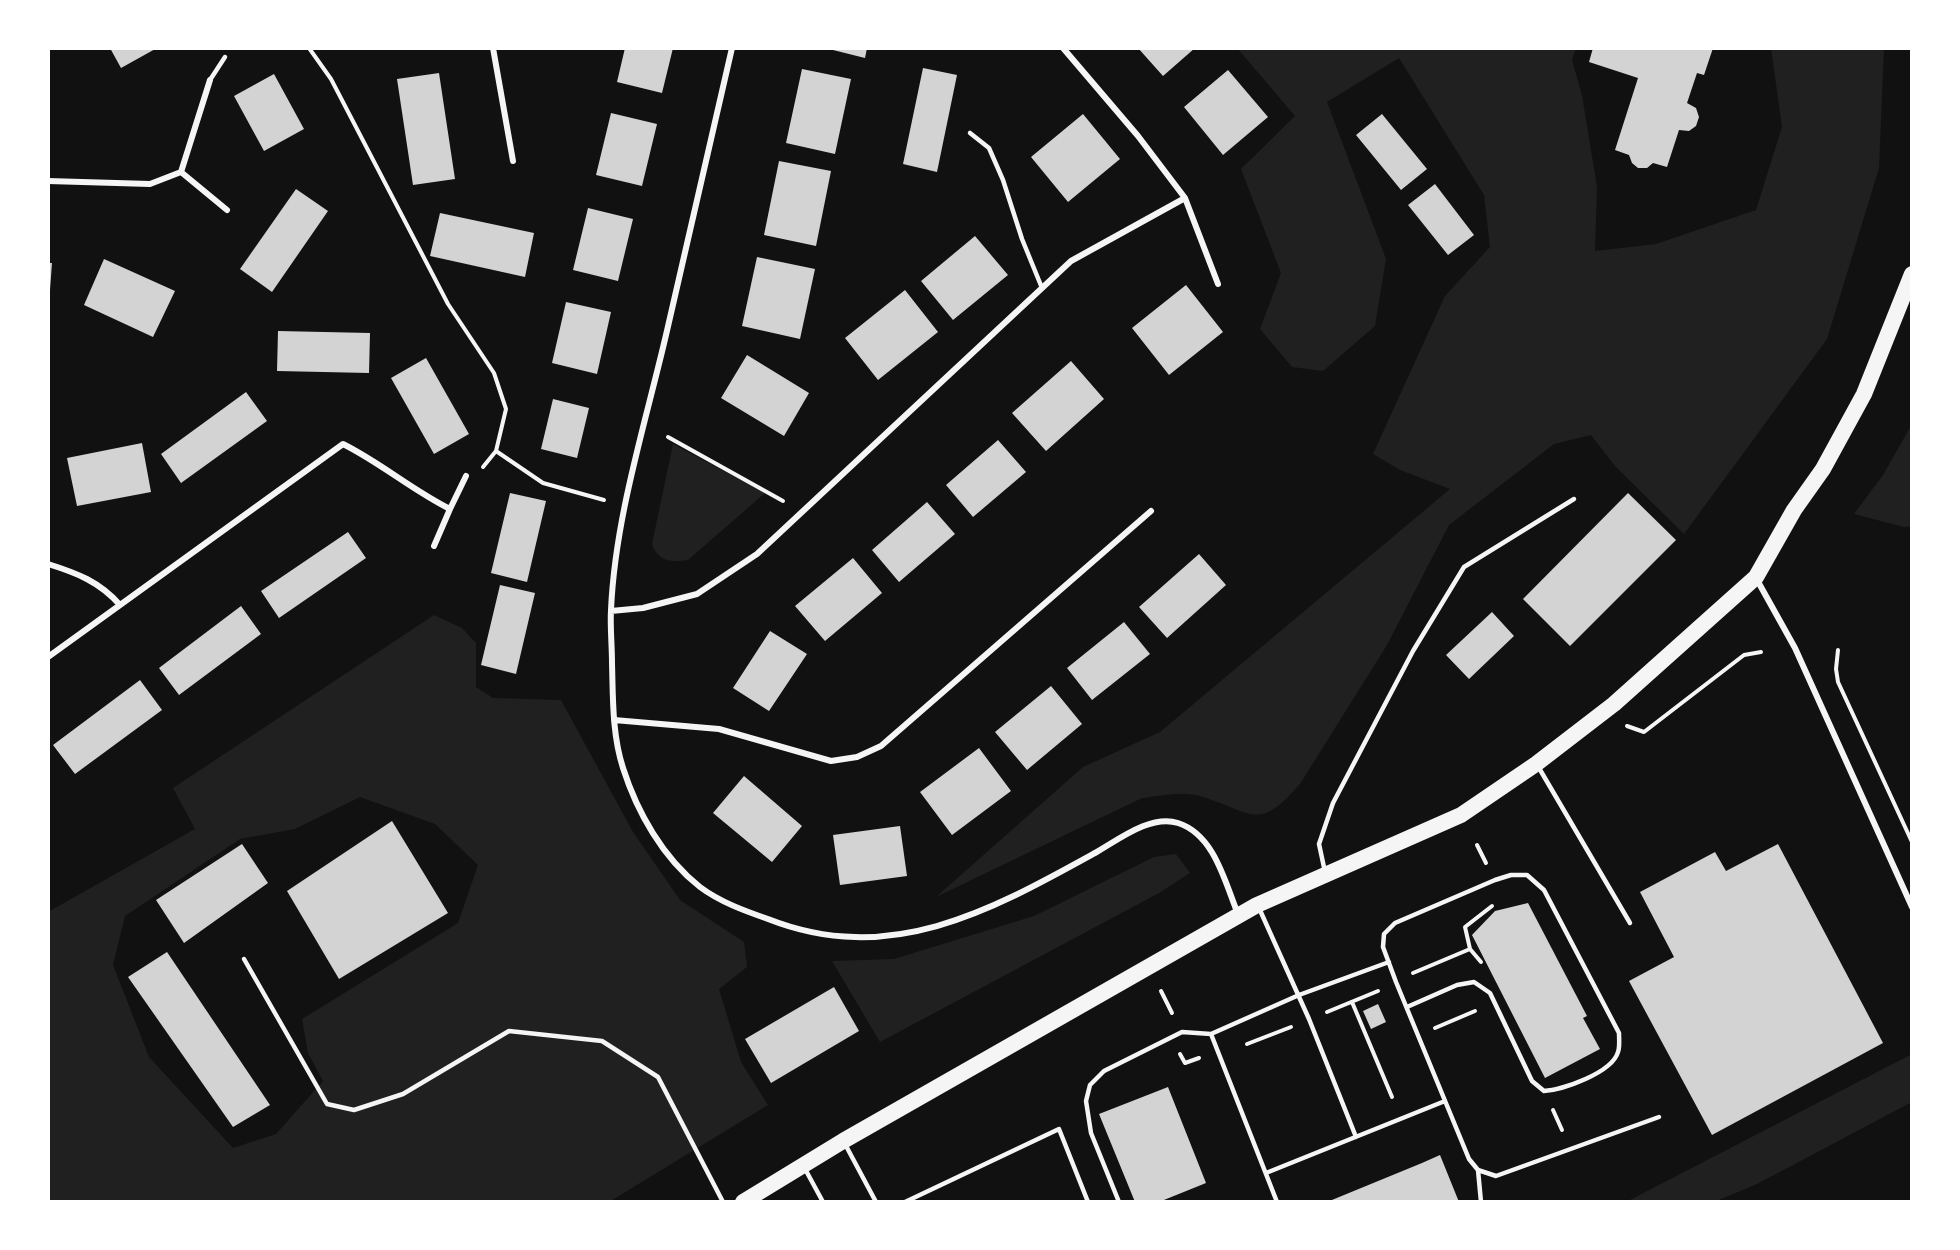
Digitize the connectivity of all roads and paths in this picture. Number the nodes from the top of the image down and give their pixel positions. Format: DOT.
graph roads {
  1 [pos="309,48"];
  2 [pos="493,48"];
  3 [pos="732,48"];
  4 [pos="1063,48"];
  5 [pos="225,57"];
  6 [pos="210,80"];
  7 [pos="970,133"];
  8 [pos="513,161"];
  9 [pos="181,172"];
  10 [pos="48,181"];
  11 [pos="1185,198"];
  12 [pos="227,210"];
  13 [pos="1912,274"];
  14 [pos="1218,284"];
  15 [pos="1042,288"];
  16 [pos="668,437"];
  17 [pos="466,476"];
  18 [pos="1574,499"];
  19 [pos="605,501"];
  20 [pos="450,509"];
  21 [pos="1151,511"];
  22 [pos="800,514"];
  23 [pos="434,546"];
  24 [pos="48,564"];
  25 [pos="1756,577"];
  26 [pos="120,605"];
  27 [pos="611,611"];
  28 [pos="1838,650"];
  29 [pos="1761,651"];
  30 [pos="48,657"];
  31 [pos="614,720"];
  32 [pos="1644,732"];
  33 [pos="1536,764"];
  34 [pos="1912,842"];
  35 [pos="1478,845"];
  36 [pos="1489,870"];
  37 [pos="1326,875"];
  38 [pos="1496,903"];
  39 [pos="1257,905"];
  40 [pos="1912,907"];
  41 [pos="1239,916"];
  42 [pos="1630,923"];
  43 [pos="244,959"];
  44 [pos="1389,962"];
  45 [pos="1412,974"];
  46 [pos="1382,990"];
  47 [pos="1161,991"];
  48 [pos="1299,995"];
  49 [pos="1352,1002"];
  50 [pos="1407,1007"];
  51 [pos="1482,1008"];
  52 [pos="1327,1012"];
  53 [pos="1175,1020"];
  54 [pos="1292,1026"];
  55 [pos="1211,1034"];
  56 [pos="1418,1035"];
  57 [pos="1244,1045"];
  58 [pos="1178,1048"];
  59 [pos="1200,1058"];
  60 [pos="1392,1097"];
  61 [pos="1445,1101"];
  62 [pos="1552,1107"];
  63 [pos="1659,1117"];
  64 [pos="1564,1134"];
  65 [pos="1356,1137"];
  66 [pos="843,1142"];
  67 [pos="803,1165"];
  68 [pos="1478,1170"];
  69 [pos="1266,1173"];
  70 [pos="723,1202"];
  71 [pos="743,1202"];
  72 [pos="823,1202"];
  73 [pos="876,1202"];
  74 [pos="905,1202"];
  75 [pos="1088,1202"];
  76 [pos="1119,1202"];
  77 [pos="1277,1202"];
  78 [pos="1481,1202"];
  1 -- 19 [label="path"];
  2 -- 8 [label="street"];
  3 -- 27 [label="street"];
  4 -- 11 [label="street"];
  5 -- 6 [label="lane"];
  6 -- 9 [label="street"];
  7 -- 15 [label="lane"];
  9 -- 10 [label="street"];
  9 -- 12 [label="street"];
  11 -- 14 [label="street"];
  11 -- 15 [label="street"];
  13 -- 25 [label="highway"];
  15 -- 22 [label="street"];
  16 -- 22 [label="path"];
  17 -- 20 [label="street"];
  18 -- 37 [label="lane"];
  20 -- 23 [label="street"];
  20 -- 26 [label="street"];
  21 -- 31 [label="street"];
  22 -- 27 [label="street"];
  24 -- 26 [label="street"];
  25 -- 33 [label="highway"];
  25 -- 40 [label="street"];
  26 -- 30 [label="street"];
  27 -- 31 [label="street"];
  28 -- 34 [label="path"];
  29 -- 32 [label="path"];
  31 -- 41 [label="street"];
  33 -- 37 [label="highway"];
  33 -- 42 [label="lane"];
  35 -- 36 [label="path"];
  37 -- 39 [label="highway"];
  38 -- 45 [label="path"];
  39 -- 41 [label="highway"];
  39 -- 48 [label="lane"];
  41 -- 66 [label="highway"];
  43 -- 70 [label="lane"];
  44 -- 48 [label="lane"];
  44 -- 50 [label="lane"];
  44 -- 50 [label="lane"];
  46 -- 49 [label="path"];
  47 -- 53 [label="path"];
  48 -- 55 [label="lane"];
  48 -- 65 [label="lane"];
  49 -- 52 [label="path"];
  49 -- 60 [label="path"];
  50 -- 56 [label="lane"];
  51 -- 56 [label="path"];
  54 -- 57 [label="path"];
  55 -- 69 [label="lane"];
  55 -- 76 [label="lane"];
  56 -- 61 [label="lane"];
  58 -- 59 [label="path"];
  61 -- 65 [label="lane"];
  61 -- 68 [label="lane"];
  62 -- 64 [label="path"];
  63 -- 68 [label="lane"];
  65 -- 69 [label="lane"];
  66 -- 67 [label="highway"];
  66 -- 73 [label="lane"];
  67 -- 71 [label="highway"];
  67 -- 72 [label="lane"];
  68 -- 78 [label="lane"];
  69 -- 77 [label="lane"];
  74 -- 75 [label="lane"];
}
